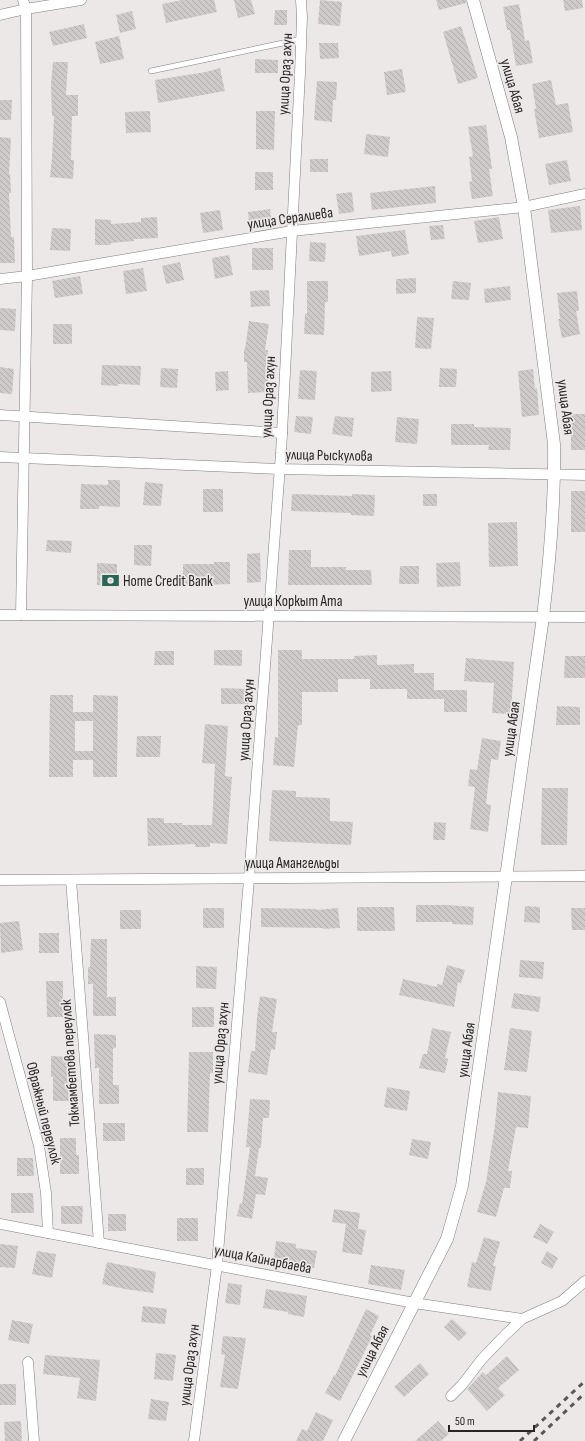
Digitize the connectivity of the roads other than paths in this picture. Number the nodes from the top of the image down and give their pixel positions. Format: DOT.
graph roads {
  1 [pos="81,0"];
  2 [pos="300,0"];
  3 [pos="473,0"];
  4 [pos="24,5"];
  5 [pos="0,15"];
  6 [pos="302,39"];
  7 [pos="151,72"];
  8 [pos="585,194"];
  9 [pos="524,207"];
  10 [pos="292,231"];
  11 [pos="27,276"];
  12 [pos="0,279"];
  13 [pos="0,416"];
  14 [pos="24,417"];
  15 [pos="282,433"];
  16 [pos="0,457"];
  17 [pos="24,458"];
  18 [pos="279,469"];
  19 [pos="555,473"];
  20 [pos="585,475"];
  21 [pos="0,615"];
  22 [pos="21,615"];
  23 [pos="269,616"];
  24 [pos="543,617"];
  25 [pos="585,617"];
  26 [pos="585,876"];
  27 [pos="507,877"];
  28 [pos="249,878"];
  29 [pos="0,880"];
  30 [pos="71,880"];
  31 [pos="0,1002"];
  32 [pos="0,1224"];
  33 [pos="48,1234"];
  34 [pos="99,1243"];
  35 [pos="217,1265"];
  36 [pos="585,1281"];
  37 [pos="414,1303"];
  38 [pos="522,1319"];
  39 [pos="28,1362"];
  40 [pos="450,1396"];
  41 [pos="34,1441"];
  42 [pos="194,1441"];
  43 [pos="344,1441"];
  1 -- 4 [label="street"];
  2 -- 6 [label="street, улица Ораз ахун"];
  3 -- 9 [label="street, улица Абая"];
  4 -- 5 [label="street"];
  4 -- 11 [label="street"];
  6 -- 7 [label="lane"];
  6 -- 10 [label="street, улица Ораз ахун"];
  8 -- 9 [label="street, улица Сералиева"];
  9 -- 10 [label="street, улица Сералиева"];
  9 -- 19 [label="street, улица Абая"];
  10 -- 11 [label="street, улица Сералиева"];
  10 -- 15 [label="street, улица Ораз ахун"];
  11 -- 12 [label="street, улица Сералиева"];
  11 -- 14 [label="street"];
  13 -- 14 [label="street"];
  14 -- 15 [label="street"];
  14 -- 17 [label="street"];
  15 -- 18 [label="street, улица Ораз ахун"];
  16 -- 17 [label="street, улица Рыскулова"];
  17 -- 18 [label="street, улица Рыскулова"];
  17 -- 22 [label="street"];
  18 -- 19 [label="street, улица Рыскулова"];
  18 -- 23 [label="street, улица Ораз ахун"];
  19 -- 20 [label="street, улица Рыскулова"];
  19 -- 24 [label="street, улица Абая"];
  21 -- 22 [label="street, улица Коркыт Ата"];
  22 -- 23 [label="street, улица Коркыт Ата"];
  23 -- 24 [label="street, улица Коркыт Ата"];
  23 -- 28 [label="street, улица Ораз ахун"];
  24 -- 25 [label="street, улица Коркыт Ата"];
  24 -- 27 [label="street, улица Абая"];
  26 -- 27 [label="street, улица Амангельды"];
  27 -- 28 [label="street, улица Амангельды"];
  27 -- 37 [label="street, улица Абая"];
  28 -- 30 [label="street, улица Амангельды"];
  28 -- 35 [label="street, улица Ораз ахун"];
  29 -- 30 [label="street, улица Амангельды"];
  30 -- 34 [label="street, Токмамбетова переулок"];
  31 -- 33 [label="street, Овражный переулок"];
  32 -- 33 [label="street, улица Кайнарбаева"];
  33 -- 34 [label="street, улица Кайнарбаева"];
  34 -- 35 [label="street, улица Кайнарбаева"];
  35 -- 37 [label="street, улица Кайнарбаева"];
  35 -- 42 [label="street, улица Ораз ахун"];
  36 -- 38 [label="street"];
  37 -- 38 [label="street, улица Кайнарбаева"];
  37 -- 43 [label="street, улица Абая"];
  38 -- 40 [label="street"];
  39 -- 41 [label="street"];
}
